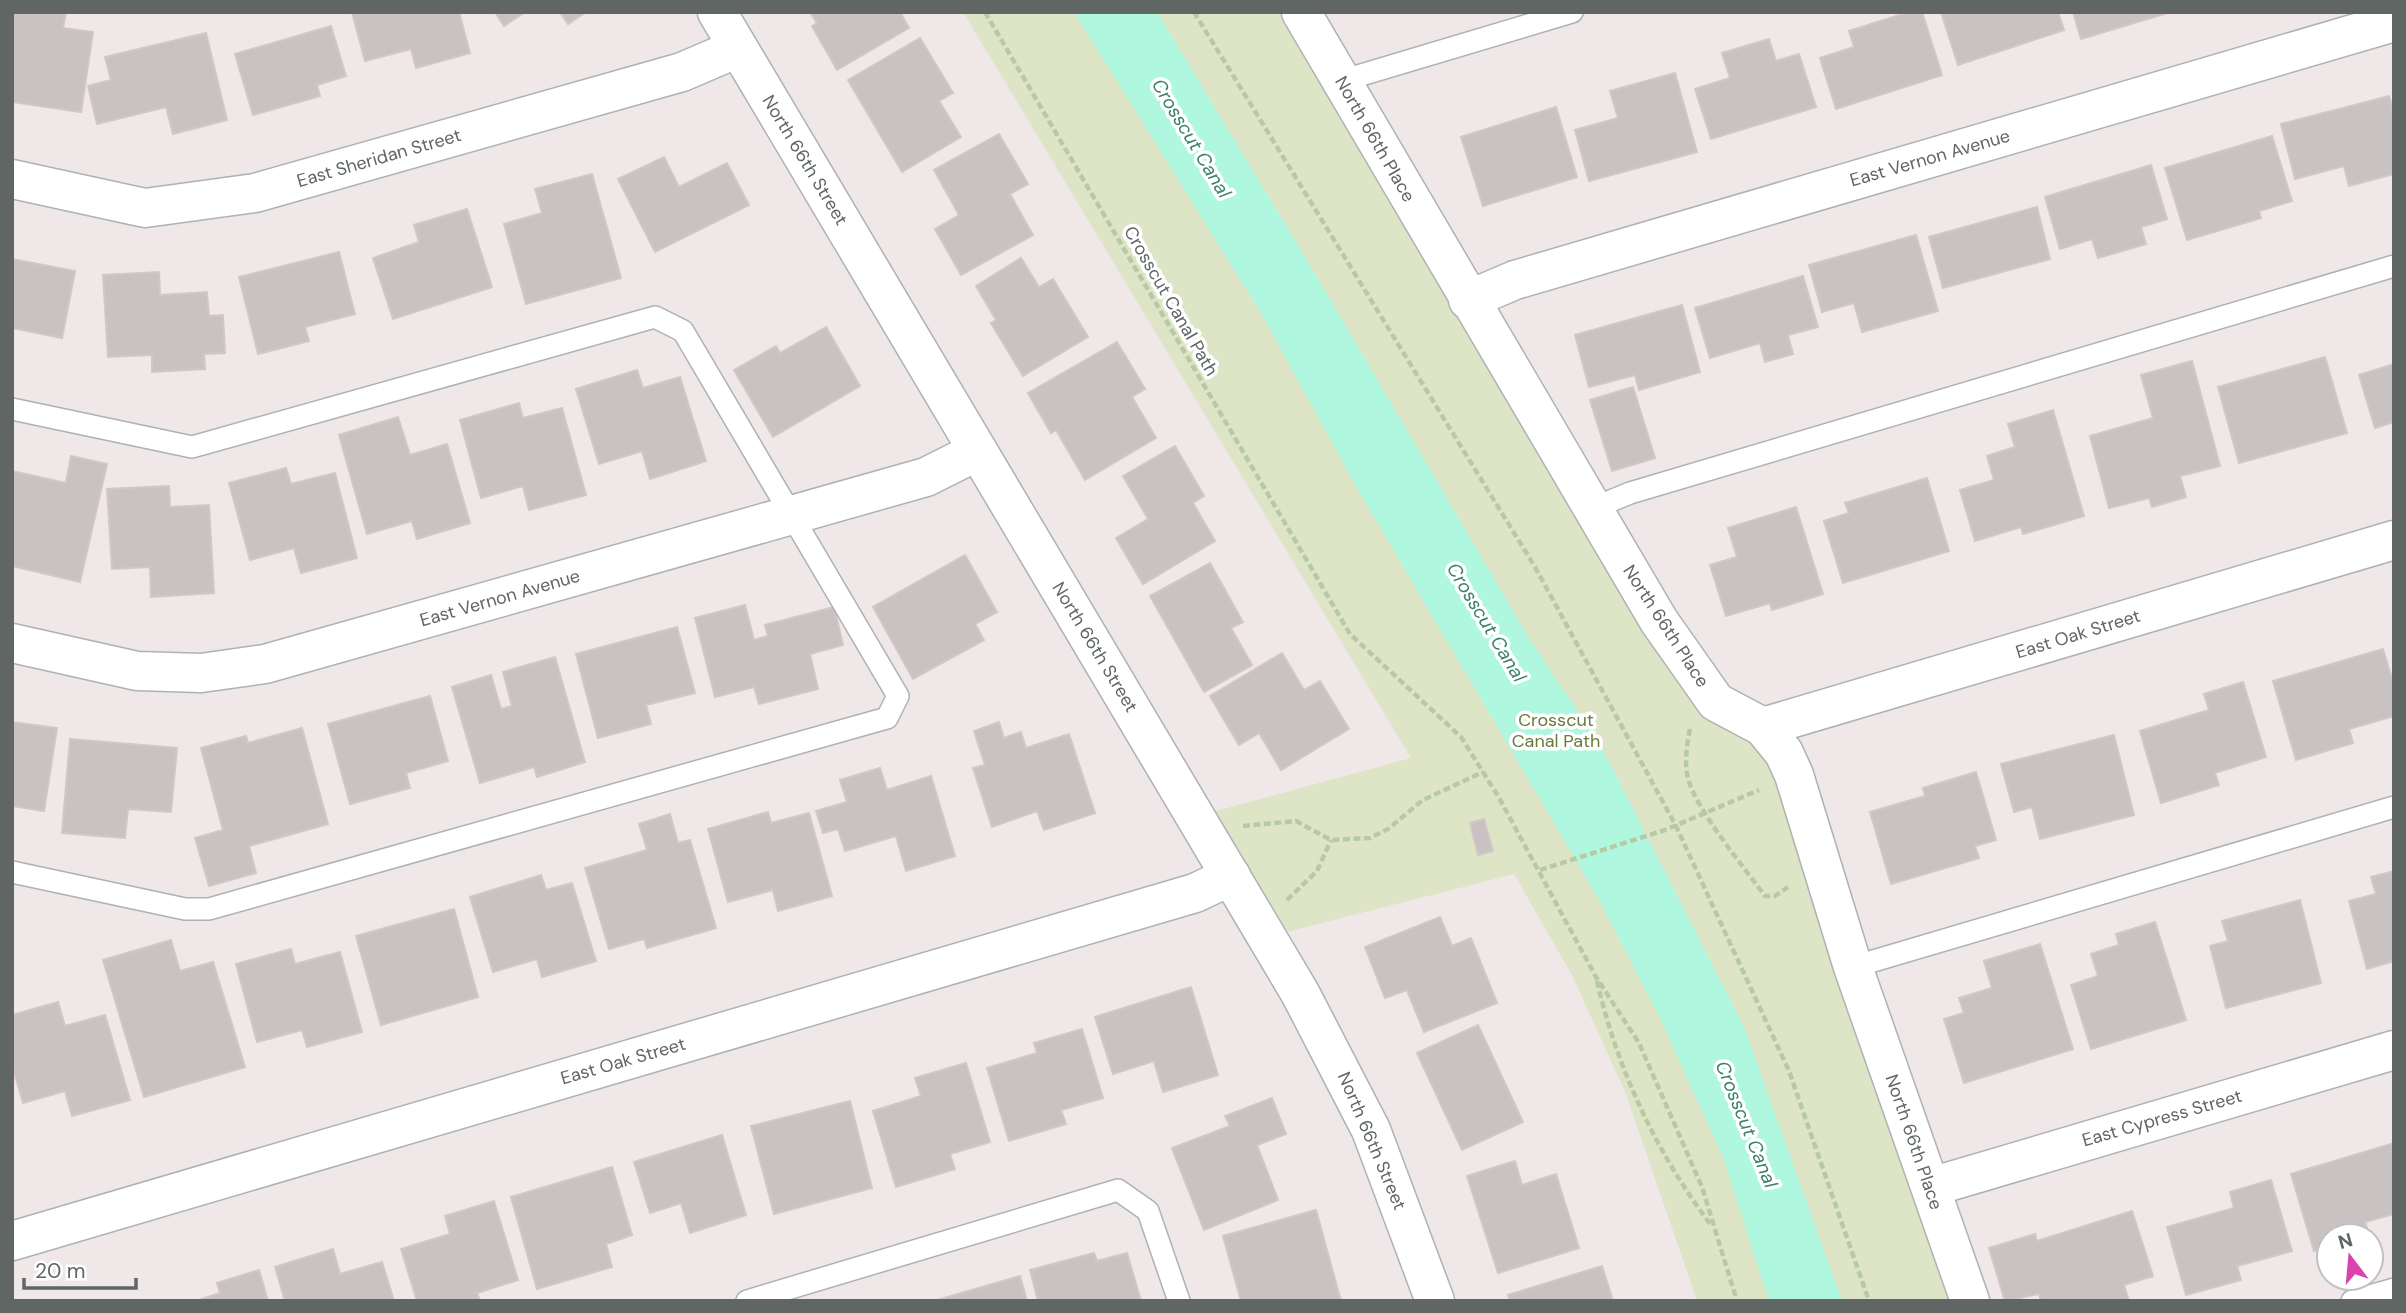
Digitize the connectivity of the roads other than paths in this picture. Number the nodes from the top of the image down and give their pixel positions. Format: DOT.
graph roads {
  1 [pos="717,12"];
  2 [pos="1300,12"];
  3 [pos="1572,12"];
  4 [pos="2394,22"];
  5 [pos="738,48"];
  6 [pos="1341,81"];
  7 [pos="12,180"];
  8 [pos="2394,266"];
  9 [pos="1468,300"];
  10 [pos="12,409"];
  11 [pos="978,452"];
  12 [pos="1594,508"];
  13 [pos="794,515"];
  14 [pos="2394,540"];
  15 [pos="12,643"];
  16 [pos="1763,727"];
  17 [pos="2394,807"];
  18 [pos="12,872"];
  19 [pos="1231,876"];
  20 [pos="1853,967"];
  21 [pos="2394,1050"];
  22 [pos="1931,1187"];
  23 [pos="12,1241"];
  24 [pos="2394,1289"];
  25 [pos="747,1301"];
  26 [pos="1179,1301"];
  27 [pos="1435,1301"];
  28 [pos="1970,1301"];
  29 [pos="2352,1301"];
  1 -- 5 [label="street, North 66th Street"];
  2 -- 6 [label="street, North 66th Place"];
  3 -- 6 [label="lane"];
  4 -- 9 [label="street, East Vernon Avenue"];
  5 -- 7 [label="street, East Sheridan Street"];
  5 -- 11 [label="street, North 66th Street"];
  6 -- 9 [label="street, North 66th Place"];
  8 -- 12 [label="lane"];
  9 -- 12 [label="street, North 66th Place"];
  10 -- 13 [label="lane"];
  11 -- 13 [label="street, East Vernon Avenue"];
  11 -- 19 [label="street, North 66th Street"];
  12 -- 16 [label="street, North 66th Place"];
  13 -- 15 [label="street, East Vernon Avenue"];
  13 -- 18 [label="lane"];
  14 -- 16 [label="street, East Oak Street"];
  16 -- 20 [label="street, North 66th Place"];
  17 -- 20 [label="lane"];
  19 -- 23 [label="street, East Oak Street"];
  19 -- 27 [label="street, North 66th Street"];
  20 -- 22 [label="street, North 66th Place"];
  21 -- 22 [label="street, East Cypress Street"];
  22 -- 28 [label="street, North 66th Place"];
  24 -- 29 [label="lane"];
  25 -- 26 [label="lane"];
}
